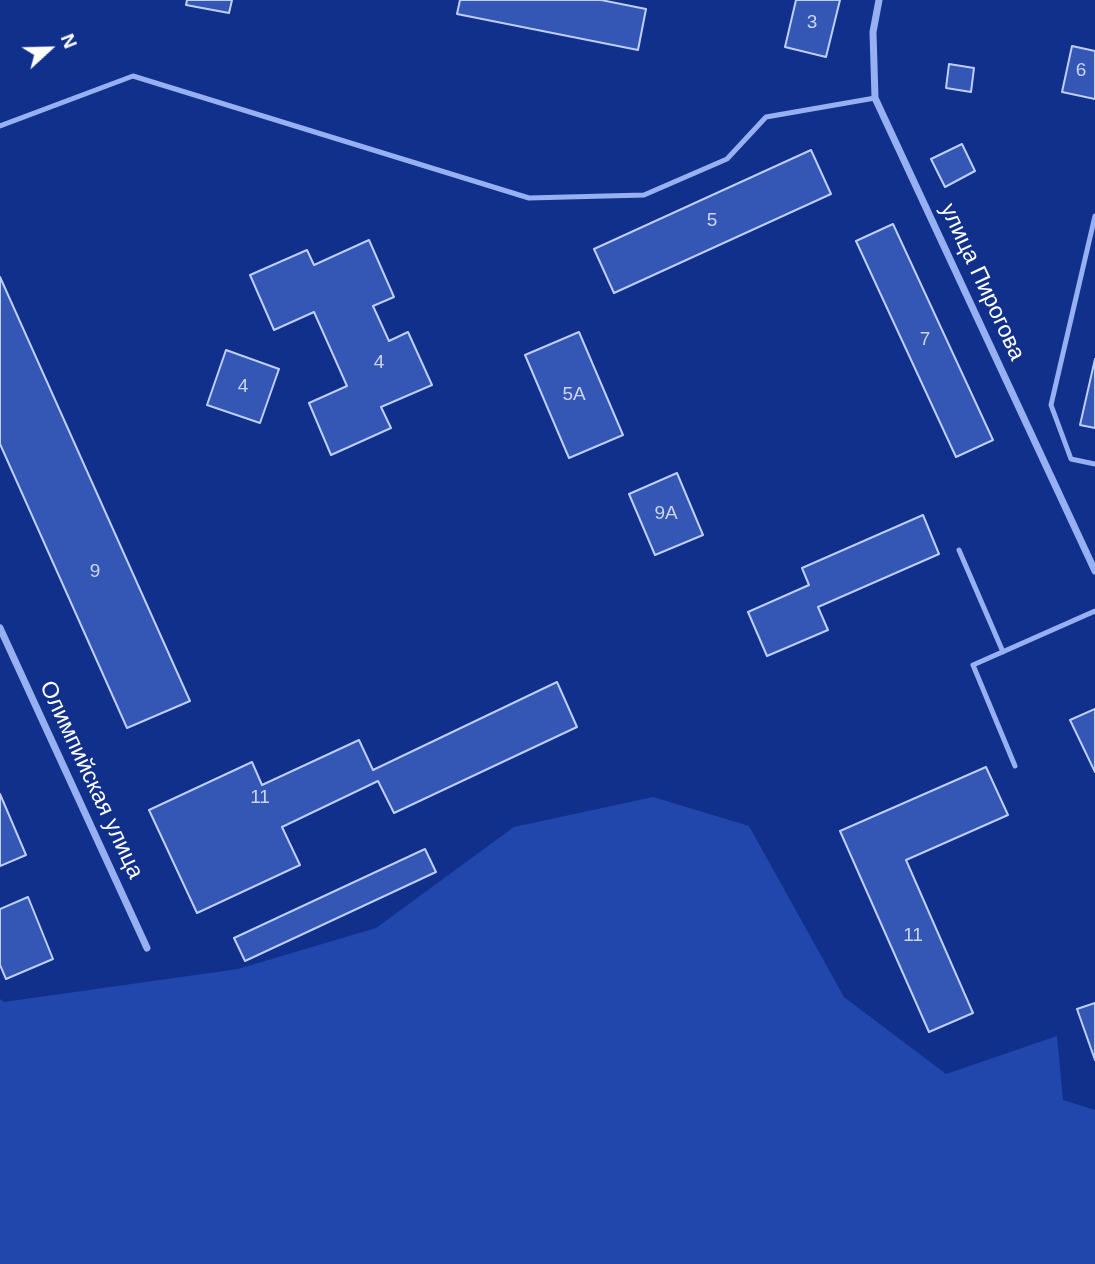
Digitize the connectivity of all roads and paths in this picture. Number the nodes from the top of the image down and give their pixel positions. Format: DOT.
graph roads {
  1 [pos="879,0"];
  2 [pos="875,98"];
  3 [pos="0,126"];
  4 [pos="1095,215"];
  5 [pos="1095,464"];
  6 [pos="959,550"];
  7 [pos="1095,571"];
  8 [pos="1095,611"];
  9 [pos="0,628"];
  10 [pos="1003,652"];
  11 [pos="1015,766"];
  12 [pos="147,948"];
  1 -- 2 [label="street, улица Пирогова"];
  2 -- 3 [label="lane"];
  2 -- 7 [label="street, улица Пирогова"];
  4 -- 5 [label="lane"];
  6 -- 10 [label="lane"];
  8 -- 10 [label="lane"];
  9 -- 12 [label="street, Олимпийская улица"];
  10 -- 11 [label="lane"];
}
